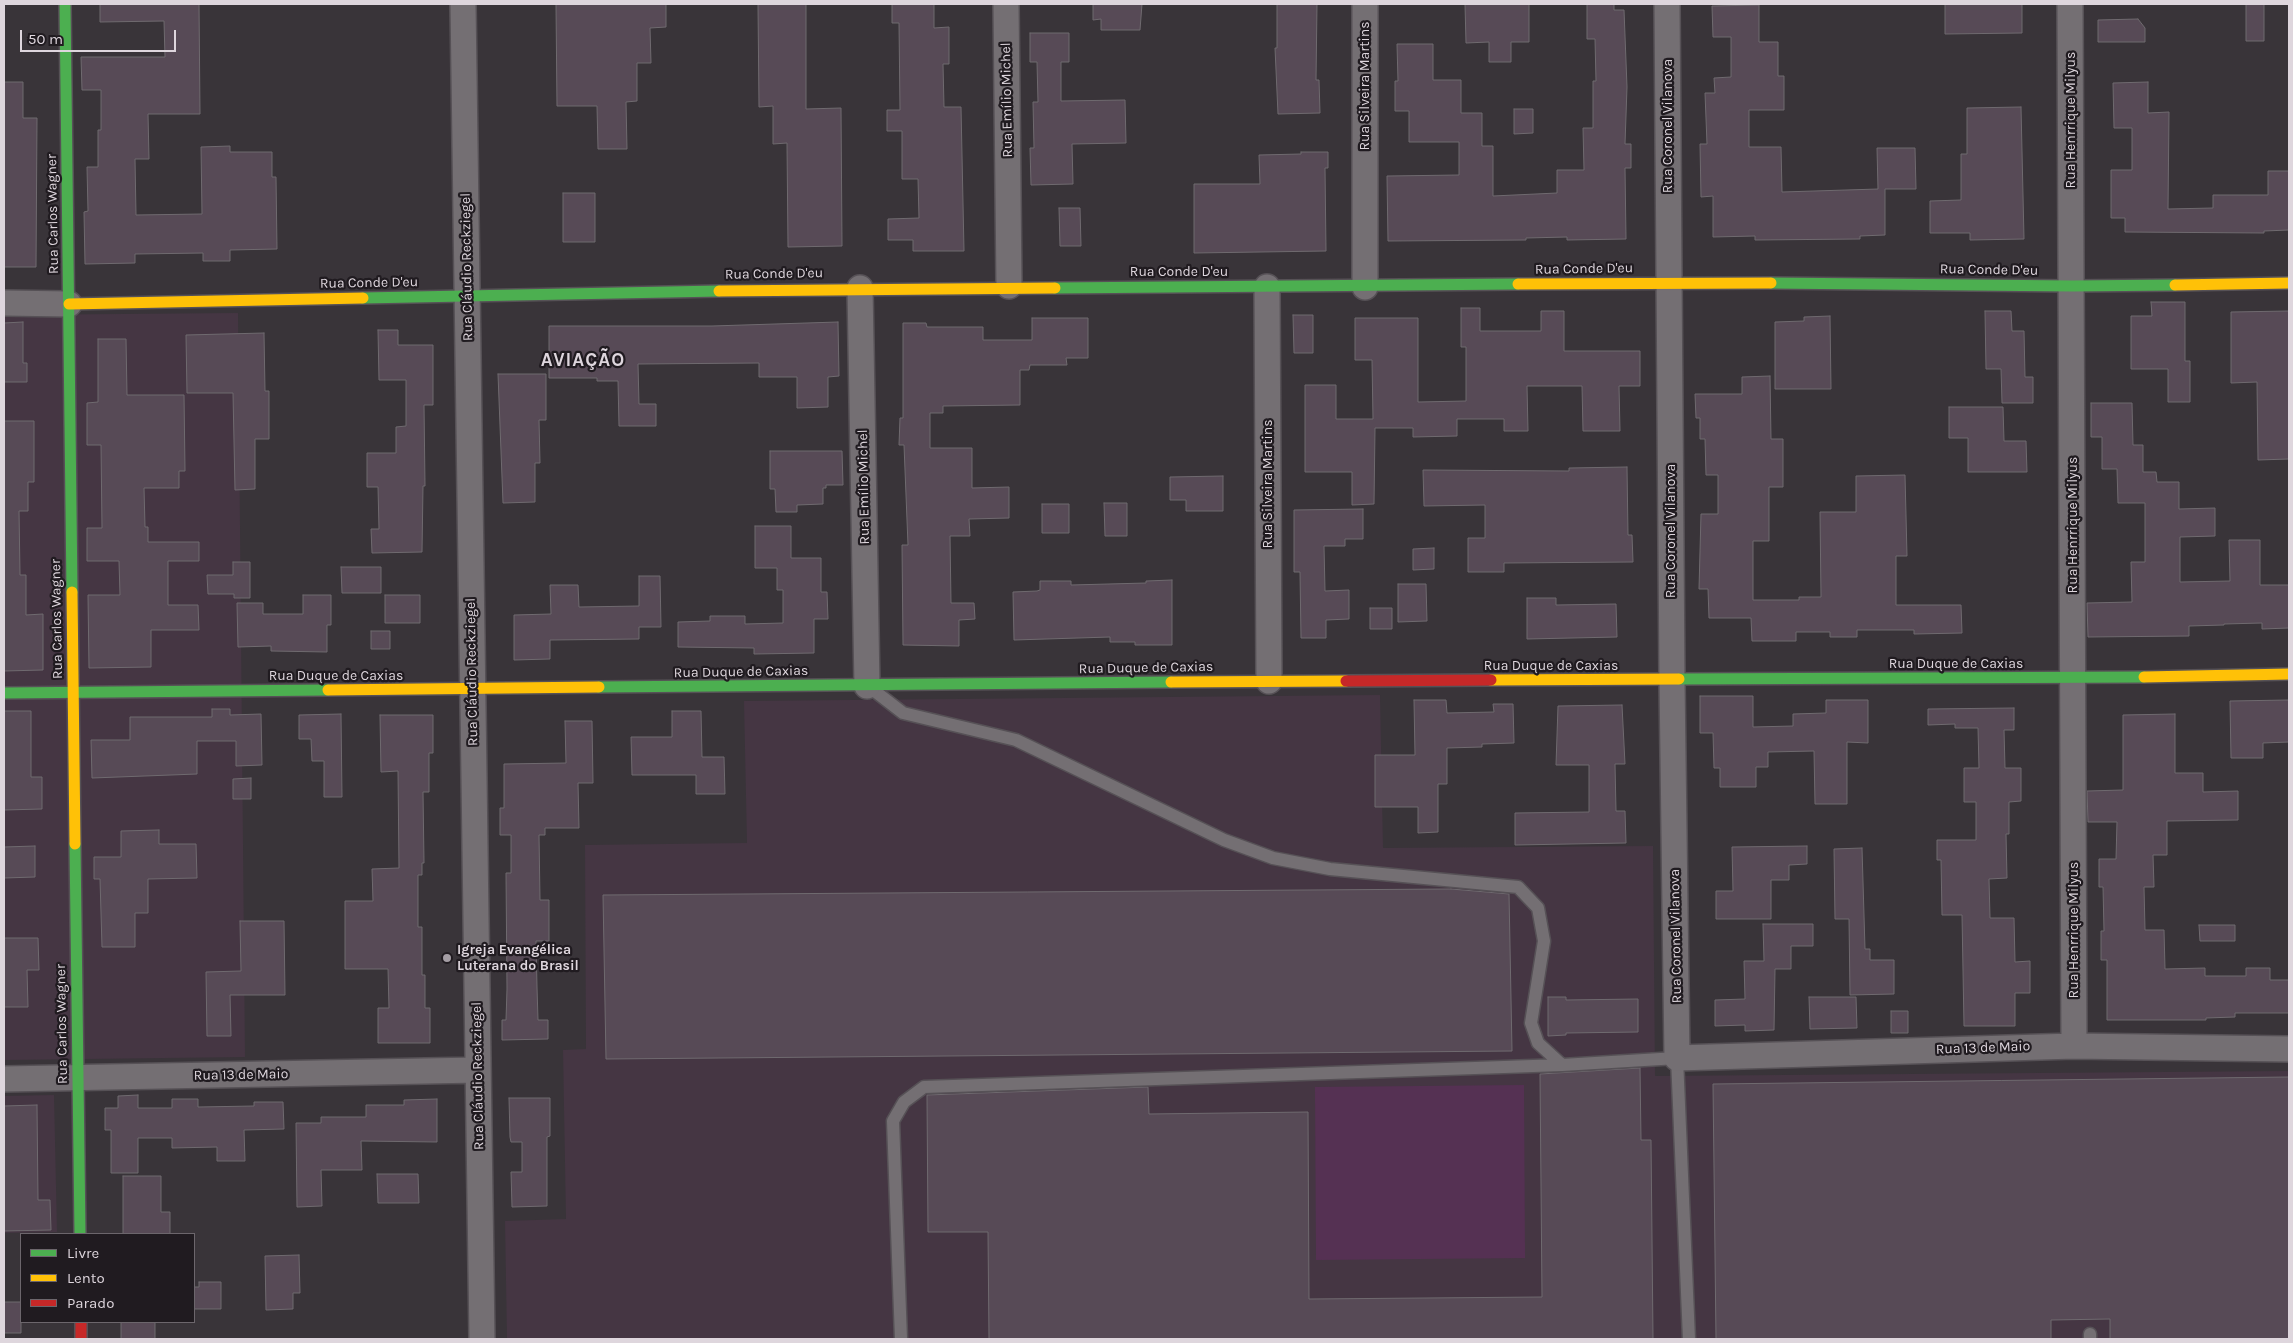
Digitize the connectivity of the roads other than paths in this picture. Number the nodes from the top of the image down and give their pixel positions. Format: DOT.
graph roads {
  1 [pos="65,4"];
  2 [pos="463,4"];
  3 [pos="1006,4"];
  4 [pos="1364,4"];
  5 [pos="1667,4"];
  6 [pos="2070,4"];
  7 [pos="1669,282"];
  8 [pos="2289,284"];
  9 [pos="1009,286"];
  10 [pos="2072,286"];
  11 [pos="1268,287"];
  12 [pos="860,288"];
  13 [pos="1365,288"];
  14 [pos="467,296"];
  15 [pos="4,304"];
  16 [pos="69,304"];
  17 [pos="2289,674"];
  18 [pos="2074,678"];
  19 [pos="1269,681"];
  20 [pos="1672,681"];
  21 [pos="867,686"];
  22 [pos="473,690"];
  23 [pos="4,693"];
  24 [pos="74,693"];
  25 [pos="2074,1046"];
  26 [pos="2289,1049"];
  27 [pos="1678,1058"];
  28 [pos="1562,1065"];
  29 [pos="478,1070"];
  30 [pos="78,1078"];
  31 [pos="4,1079"];
  32 [pos="80,1233"];
  33 [pos="81,1323"];
  34 [pos="81,1339"];
  35 [pos="482,1339"];
  36 [pos="901,1339"];
  37 [pos="1689,1339"];
  1 -- 16 [label="street, Rua Carlos Wagner"];
  2 -- 14 [label="street, Rua Cláudio Reckziegel"];
  3 -- 9 [label="street, Rua Emílio Michel"];
  4 -- 13 [label="street, Rua Silveira Martins"];
  5 -- 7 [label="street, Rua Coronel Vilanova"];
  6 -- 10 [label="street, Rua Henrrique Milyus"];
  7 -- 10 [label="street, Rua Conde D'eu"];
  7 -- 13 [label="street, Rua Conde D'eu"];
  7 -- 20 [label="street, Rua Coronel Vilanova"];
  8 -- 10 [label="street, Rua Conde D'eu"];
  9 -- 11 [label="street, Rua Conde D'eu"];
  9 -- 12 [label="street, Rua Conde D'eu"];
  10 -- 18 [label="street, Rua Henrrique Milyus"];
  11 -- 13 [label="street, Rua Conde D'eu"];
  11 -- 19 [label="street, Rua Silveira Martins"];
  12 -- 14 [label="street, Rua Conde D'eu"];
  12 -- 21 [label="street, Rua Emílio Michel"];
  14 -- 16 [label="street, Rua Conde D'eu"];
  14 -- 22 [label="street, Rua Cláudio Reckziegel"];
  15 -- 16 [label="street"];
  16 -- 24 [label="street, Rua Carlos Wagner"];
  17 -- 18 [label="street, Rua Duque de Caxias"];
  18 -- 20 [label="street, Rua Duque de Caxias"];
  18 -- 25 [label="street, Rua Henrrique Milyus"];
  19 -- 20 [label="street, Rua Duque de Caxias"];
  19 -- 21 [label="street, Rua Duque de Caxias"];
  20 -- 27 [label="street, Rua Coronel Vilanova"];
  21 -- 22 [label="street, Rua Duque de Caxias"];
  21 -- 28 [label="lane"];
  22 -- 24 [label="street, Rua Duque de Caxias"];
  22 -- 29 [label="street, Rua Cláudio Reckziegel"];
  23 -- 24 [label="street, Rua Duque de Caxias"];
  24 -- 30 [label="street, Rua Carlos Wagner"];
  25 -- 26 [label="street, Rua 13 de Maio"];
  25 -- 27 [label="street, Rua 13 de Maio"];
  27 -- 28 [label="lane"];
  27 -- 37 [label="lane"];
  28 -- 36 [label="lane"];
  29 -- 30 [label="street, Rua 13 de Maio"];
  29 -- 35 [label="street, Rua Cláudio Reckziegel"];
  30 -- 31 [label="street, Rua 13 de Maio"];
  30 -- 32 [label="street, Rua Carlos Wagner"];
  33 -- 34 [label="street"];
}
